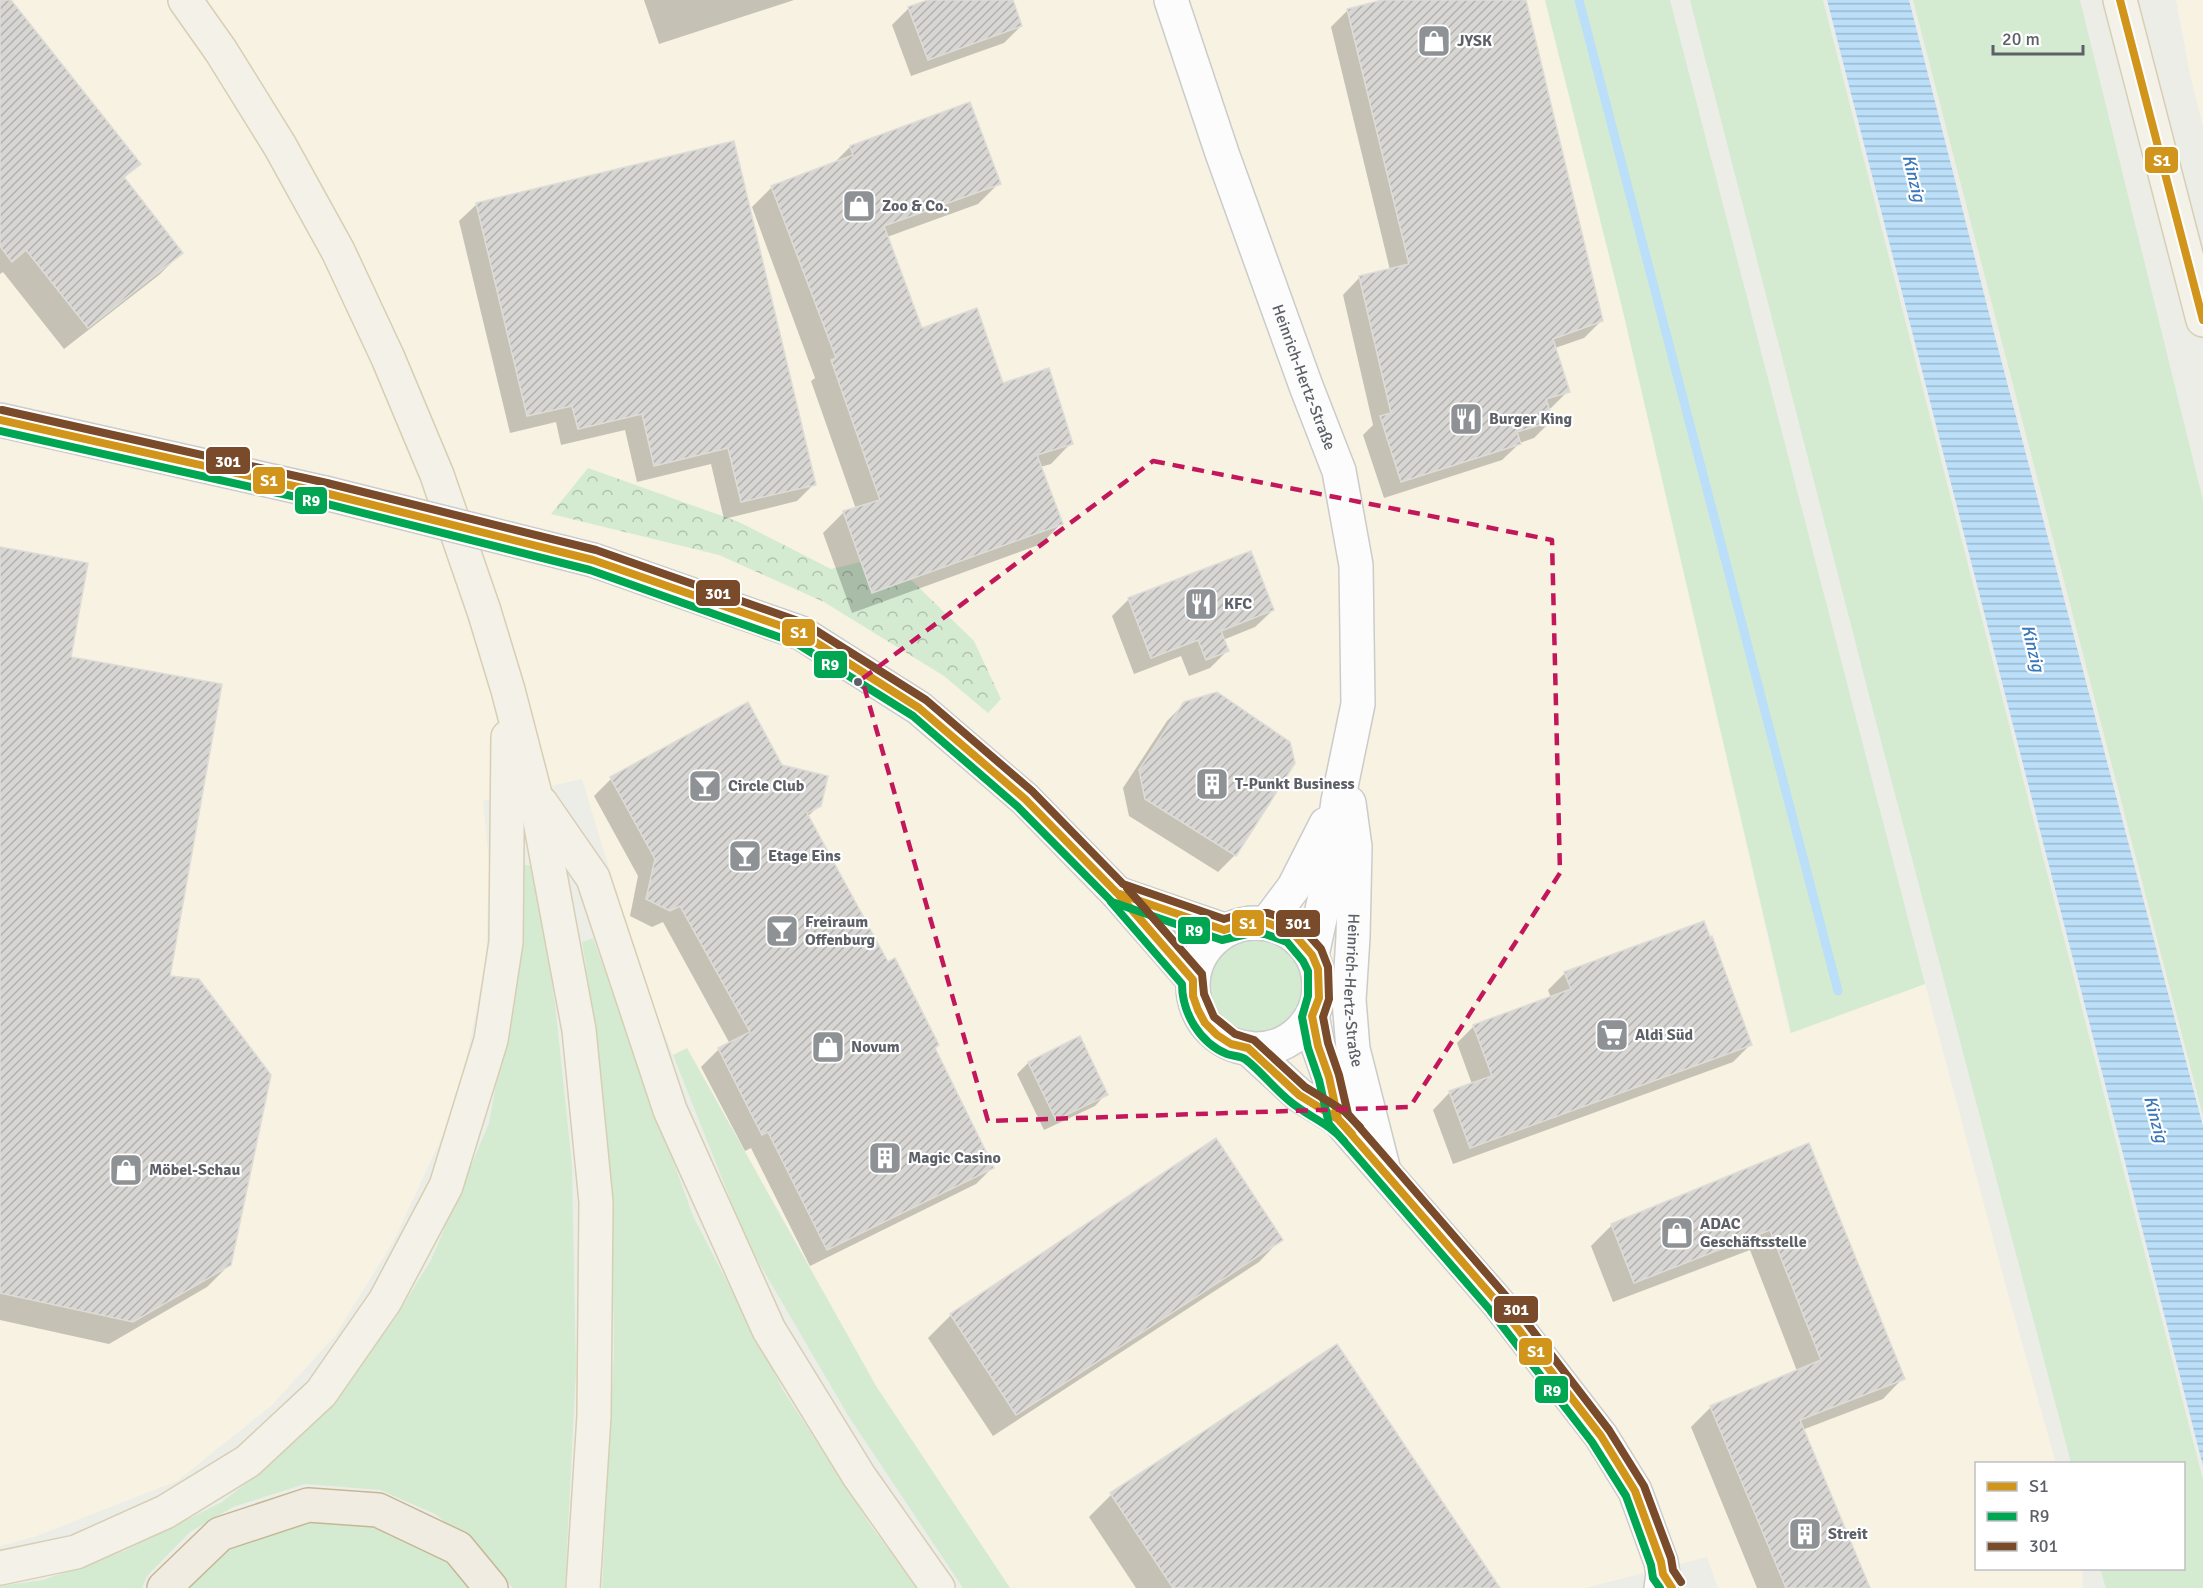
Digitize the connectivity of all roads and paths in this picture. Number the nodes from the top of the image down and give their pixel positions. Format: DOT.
graph roads {
  1 [pos="185,0"];
  2 [pos="1171,0"];
  3 [pos="2120,0"];
  4 [pos="2203,320"];
  5 [pos="0,420"];
  6 [pos="508,690"];
  7 [pos="1341,785"];
  8 [pos="535,794"];
  9 [pos="1118,893"];
  10 [pos="1267,923"];
  11 [pos="1224,930"];
  12 [pos="1312,955"];
  13 [pos="1193,980"];
  14 [pos="1312,1016"];
  15 [pos="1248,1048"];
  16 [pos="1338,1119"];
  17 [pos="1384,1172"];
  18 [pos="0,1568"];
  19 [pos="1665,1583"];
  20 [pos="164,1588"];
  21 [pos="491,1588"];
  22 [pos="583,1588"];
  23 [pos="938,1588"];
  1 -- 6 [label="main road"];
  2 -- 7 [label="street, Heinrich-Hertz-Straße"];
  3 -- 4 [label="main road"];
  5 -- 9 [label="street, bridge"];
  6 -- 8 [label="main road"];
  6 -- 18 [label="main road"];
  7 -- 10 [label="street, Heinrich-Hertz-Straße"];
  7 -- 12 [label="street, Heinrich-Hertz-Straße"];
  7 -- 17 [label="street, Heinrich-Hertz-Straße"];
  8 -- 22 [label="main road"];
  8 -- 23 [label="main road"];
  9 -- 11 [label="street"];
  9 -- 13 [label="street"];
  10 -- 11 [label="street"];
  10 -- 12 [label="street"];
  11 -- 13 [label="street"];
  12 -- 14 [label="street"];
  13 -- 15 [label="street"];
  14 -- 15 [label="street"];
  14 -- 16 [label="street"];
  15 -- 16 [label="street"];
  16 -- 17 [label="street"];
  17 -- 19 [label="street"];
  20 -- 21 [label="highway"];
}
